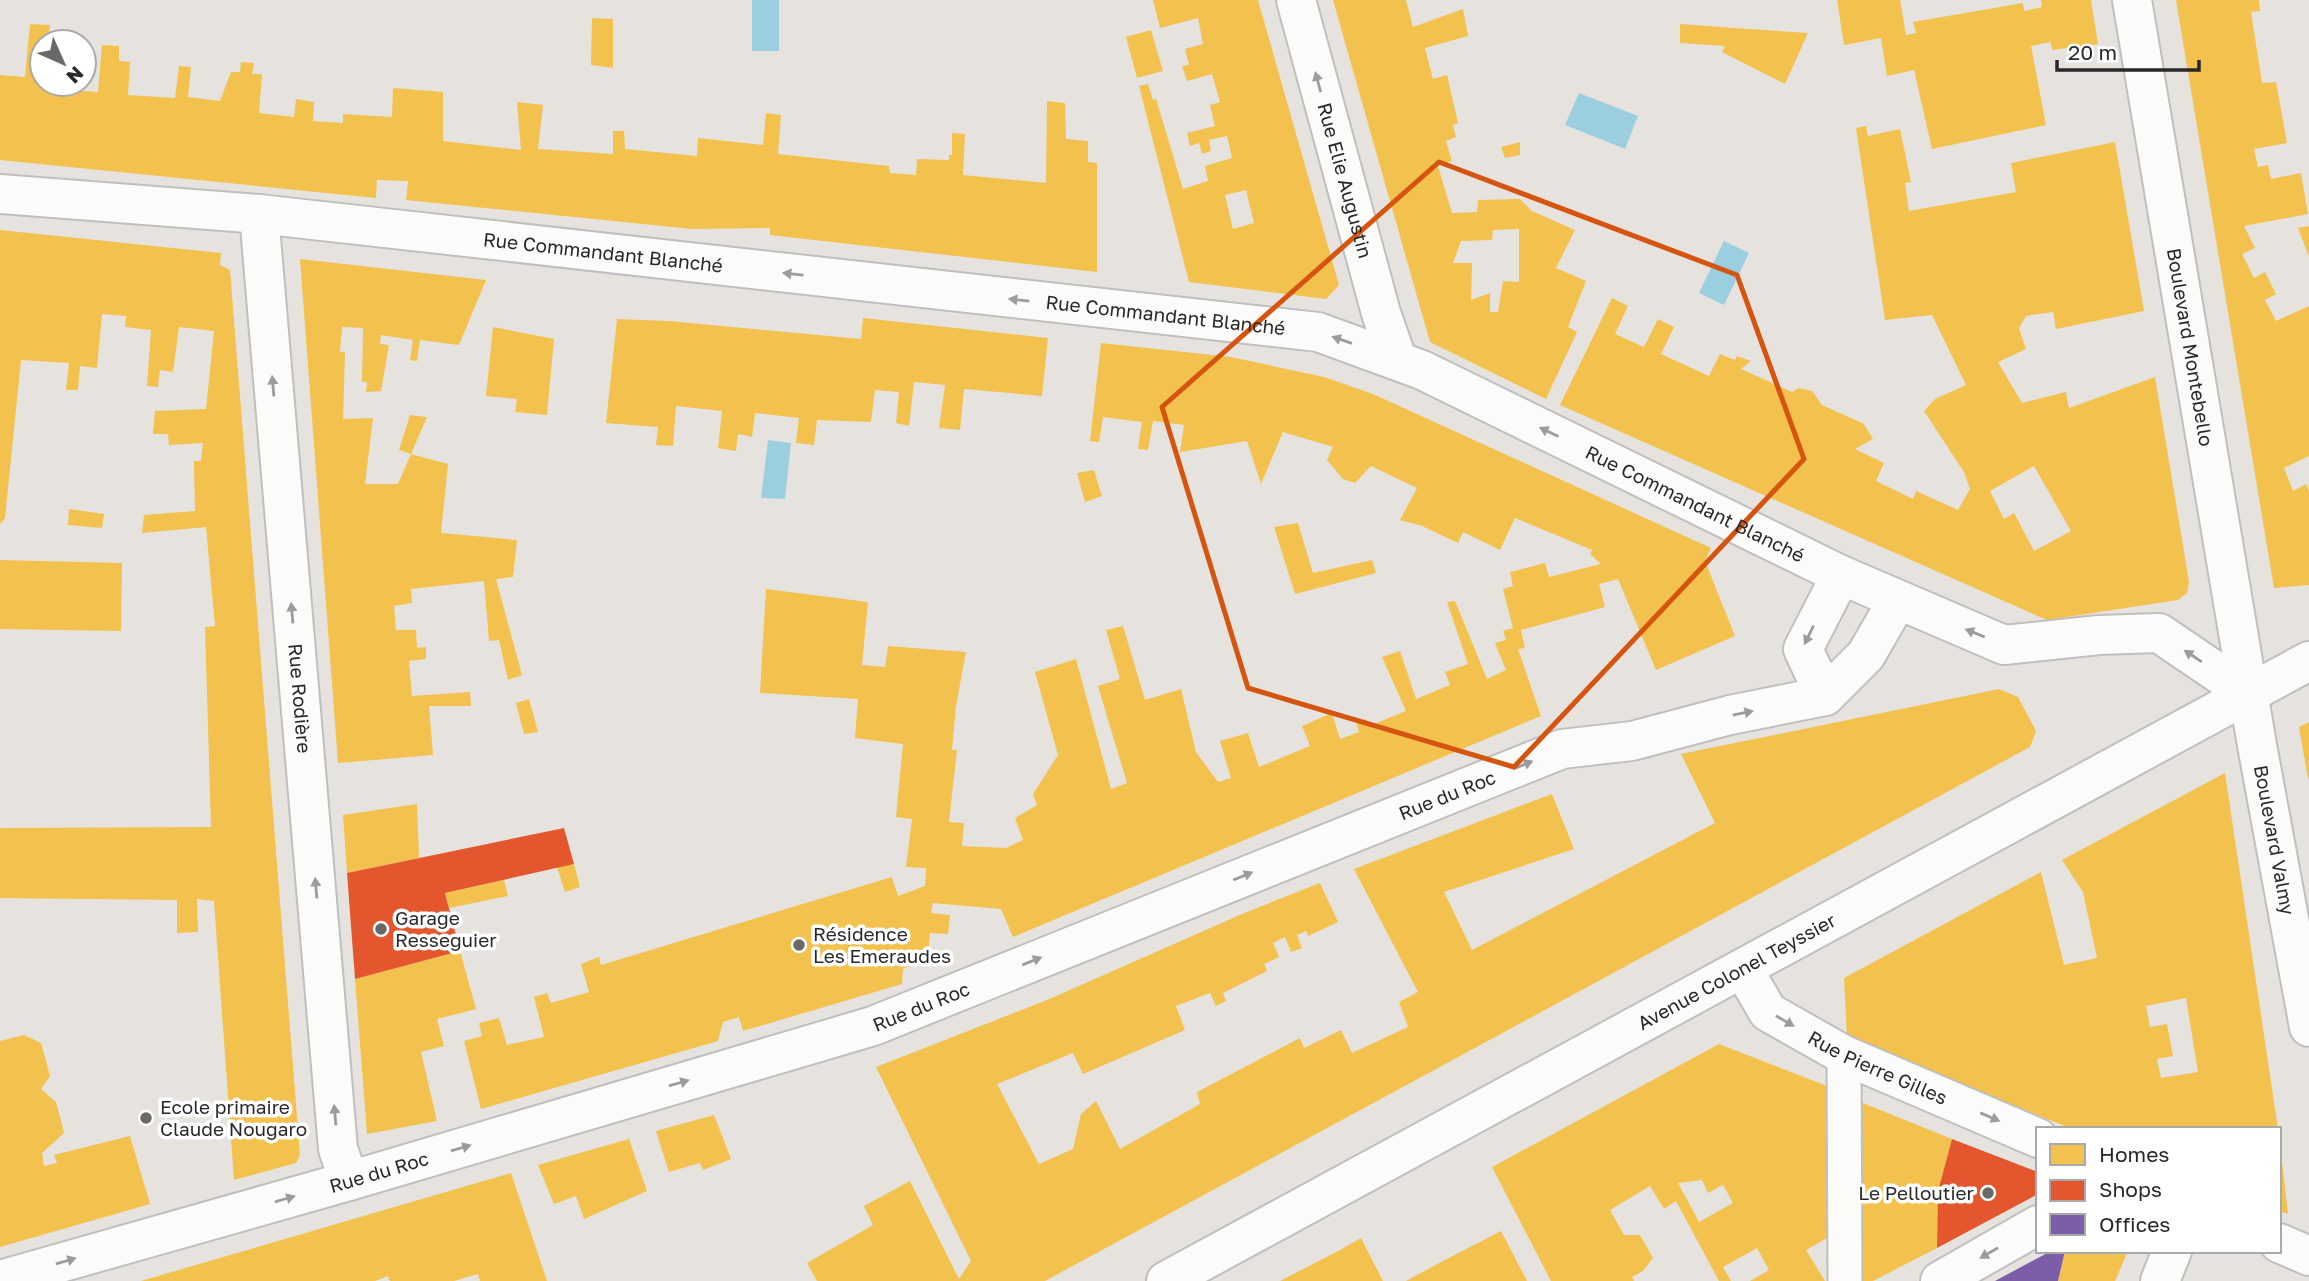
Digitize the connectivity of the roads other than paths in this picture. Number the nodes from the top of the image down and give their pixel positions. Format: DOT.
graph roads {
  1 [pos="1296,0"];
  2 [pos="2132,0"];
  3 [pos="0,194"];
  4 [pos="259,214"];
  5 [pos="1397,359"];
  6 [pos="1841,575"];
  7 [pos="1897,601"];
  8 [pos="2309,662"];
  9 [pos="2249,694"];
  10 [pos="1825,696"];
  11 [pos="1743,969"];
  12 [pos="2309,1027"];
  13 [pos="1844,1055"];
  14 [pos="2036,1137"];
  15 [pos="349,1181"];
  16 [pos="2036,1226"];
  17 [pos="2281,1244"];
  18 [pos="2171,1253"];
  19 [pos="2309,1256"];
  20 [pos="0,1280"];
  21 [pos="1166,1281"];
  22 [pos="1844,1281"];
  23 [pos="1940,1281"];
  24 [pos="2160,1281"];
  5 -- 1 [label="street, Rue Elie Augustin, one-way"];
  2 -- 9 [label="street, Boulevard Montebello"];
  3 -- 4 [label="street, Rue Commandant Blanché"];
  5 -- 4 [label="street, Rue Commandant Blanché, one-way"];
  15 -- 4 [label="street, Rue Rodière, one-way"];
  6 -- 5 [label="street, Rue Commandant Blanché, one-way"];
  6 -- 7 [label="street, Rue Commandant Blanché"];
  6 -- 10 [label="street, one-way"];
  9 -- 7 [label="street, Rue Commandant Blanché, one-way"];
  7 -- 10 [label="street"];
  8 -- 9 [label="street, Avenue Colonel Teyssier"];
  9 -- 11 [label="street, Avenue Colonel Teyssier"];
  9 -- 12 [label="street, Boulevard Valmy"];
  15 -- 10 [label="street, Rue du Roc, one-way"];
  11 -- 13 [label="street, Rue Pierre Gilles, one-way"];
  11 -- 21 [label="street, Avenue Colonel Teyssier"];
  13 -- 14 [label="street, Rue Pierre Gilles, one-way"];
  13 -- 22 [label="street"];
  20 -- 15 [label="street, Rue du Roc, one-way"];
  16 -- 23 [label="street, one-way"];
  17 -- 19 [label="street"];
  18 -- 24 [label="street"];
}
